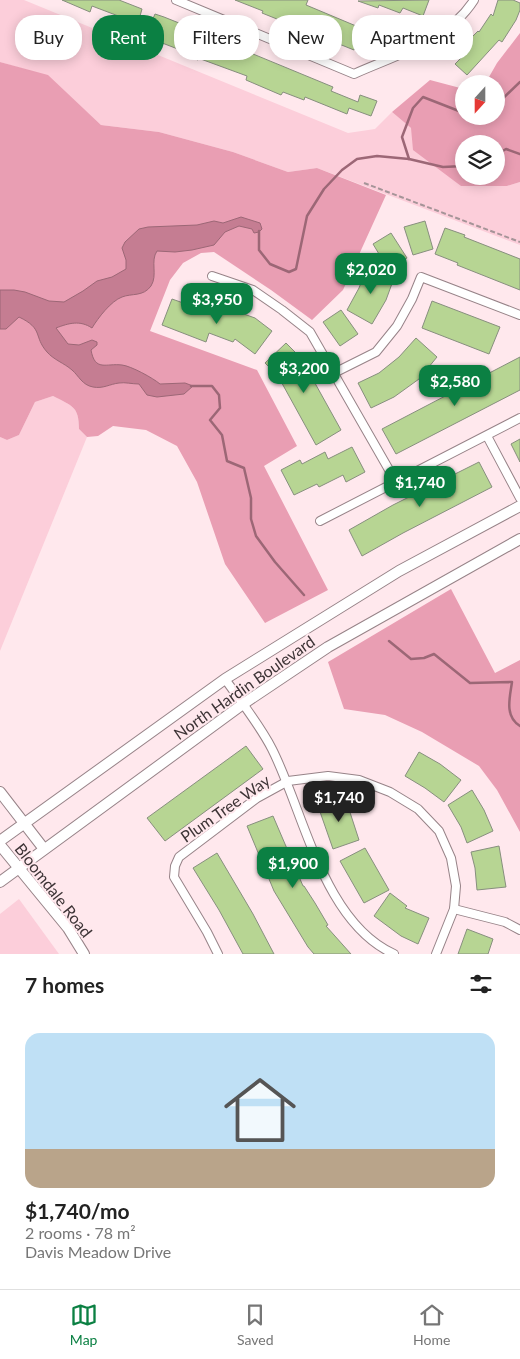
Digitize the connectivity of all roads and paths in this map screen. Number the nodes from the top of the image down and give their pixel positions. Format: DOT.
graph roads {
  1 [pos="176,0"];
  2 [pos="471,1"];
  3 [pos="364,183"];
  4 [pos="520,242"];
  5 [pos="212,276"];
  6 [pos="520,315"];
  7 [pos="334,373"];
  8 [pos="520,418"];
  9 [pos="487,436"];
  10 [pos="396,482"];
  11 [pos="520,498"];
  12 [pos="520,506"];
  13 [pos="320,521"];
  14 [pos="520,539"];
  15 [pos="225,679"];
  16 [pos="242,704"];
  17 [pos="288,781"];
  18 [pos="0,792"];
  19 [pos="24,824"];
  20 [pos="0,841"];
  21 [pos="0,845"];
  22 [pos="44,849"];
  23 [pos="18,868"];
  24 [pos="0,882"];
  25 [pos="454,909"];
  26 [pos="520,930"];
  27 [pos="84,954"];
  28 [pos="218,954"];
  29 [pos="394,954"];
  30 [pos="436,954"];
  1 -- 2 [label="street"];
  3 -- 4 [label="path"];
  5 -- 7 [label="street"];
  6 -- 7 [label="street"];
  7 -- 10 [label="street"];
  8 -- 9 [label="street"];
  9 -- 10 [label="street"];
  9 -- 11 [label="street"];
  10 -- 13 [label="street"];
  12 -- 15 [label="street, North Hardin Boulevard"];
  14 -- 16 [label="street, North Hardin Boulevard"];
  15 -- 16 [label="street"];
  15 -- 19 [label="street, North Hardin Boulevard"];
  16 -- 17 [label="street"];
  16 -- 22 [label="street, North Hardin Boulevard"];
  17 -- 25 [label="street, Plum Tree Way"];
  17 -- 28 [label="street, Plum Tree Way"];
  17 -- 29 [label="street"];
  18 -- 19 [label="street, Bloomdale Road"];
  19 -- 20 [label="street, North Hardin Boulevard"];
  19 -- 22 [label="street, Bloomdale Road"];
  21 -- 23 [label="street, Bloomdale Road"];
  22 -- 23 [label="street, North Hardin Boulevard"];
  23 -- 24 [label="street, North Hardin Boulevard"];
  23 -- 27 [label="street, Bloomdale Road"];
  25 -- 26 [label="street"];
  25 -- 30 [label="street, Plum Tree Way"];
}
